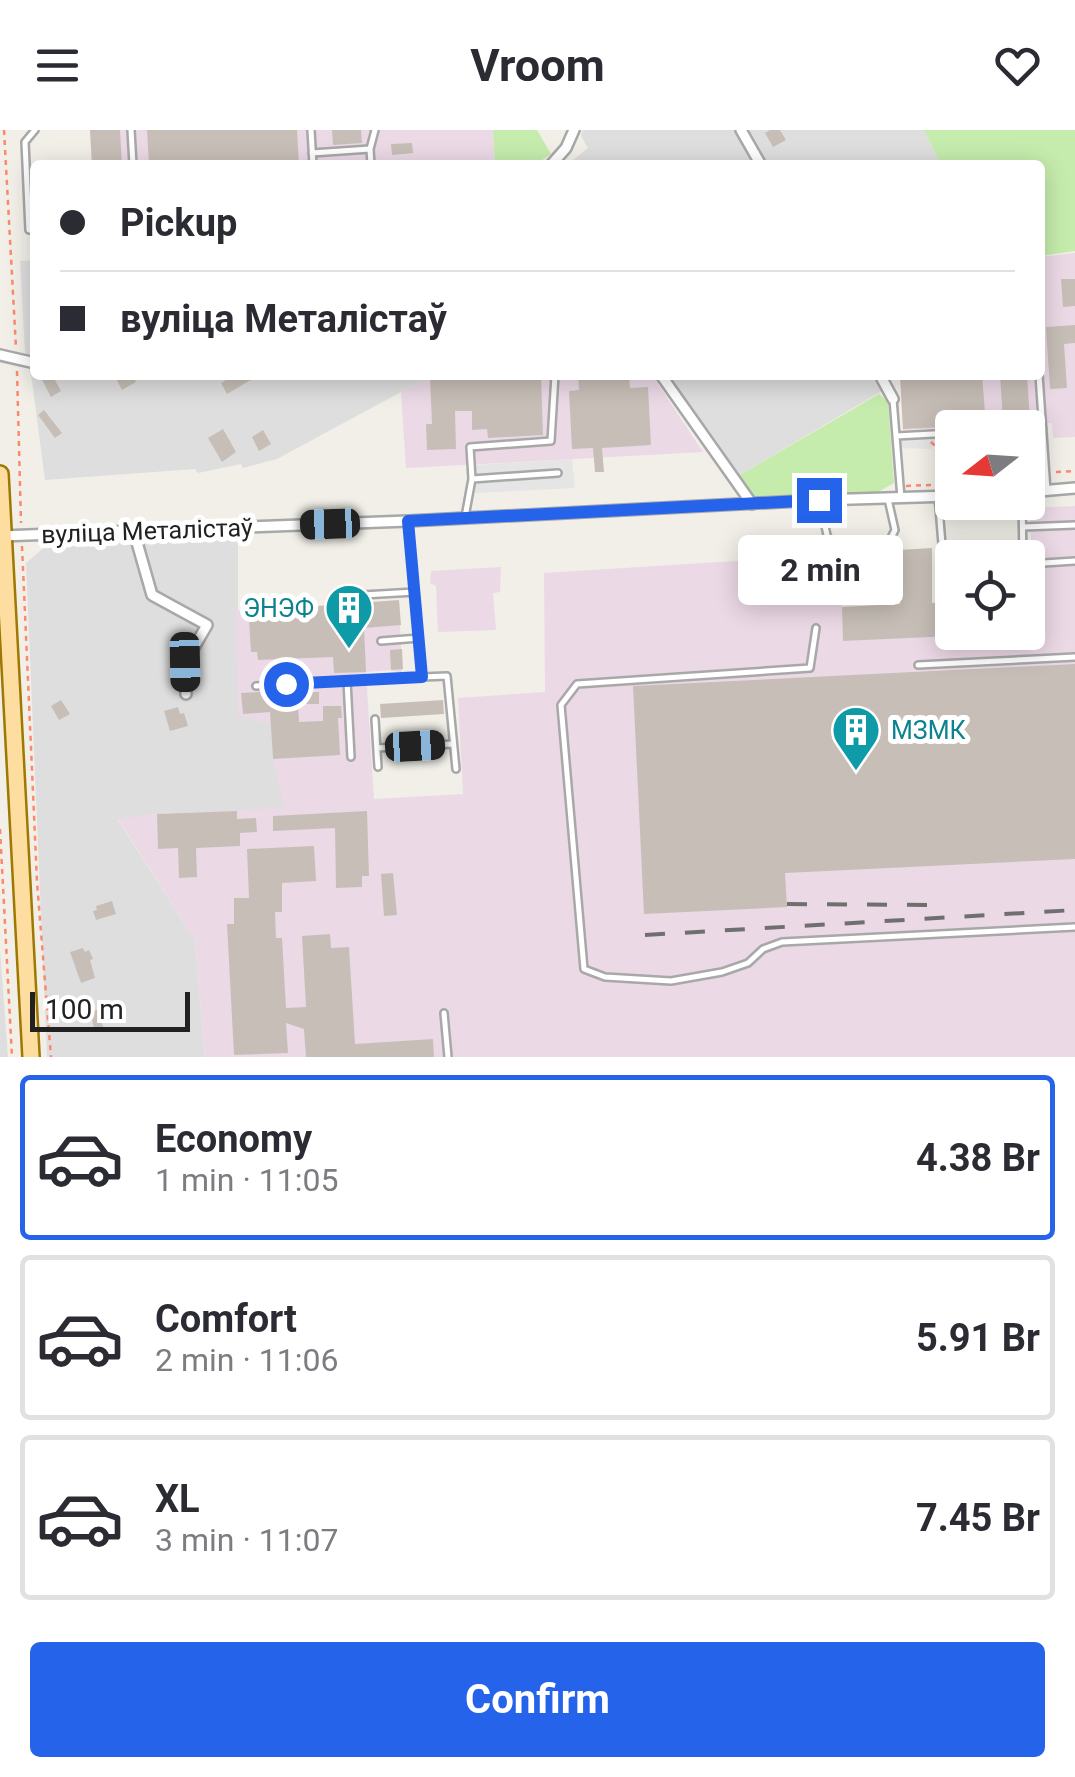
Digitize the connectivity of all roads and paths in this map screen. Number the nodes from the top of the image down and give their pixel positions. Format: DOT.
graph roads {
  1 [pos="4,130"];
  2 [pos="34,130"];
  3 [pos="131,130"];
  4 [pos="310,130"];
  5 [pos="375,130"];
  6 [pos="574,130"];
  7 [pos="741,130"];
  8 [pos="370,149"];
  9 [pos="312,153"];
  10 [pos="133,160"];
  11 [pos="313,160"];
  12 [pos="371,160"];
  13 [pos="556,160"];
  14 [pos="757,160"];
  15 [pos="30,230"];
  16 [pos="0,355"];
  17 [pos="16,358"];
  18 [pos="30,361"];
  19 [pos="555,380"];
  20 [pos="665,380"];
  21 [pos="883,380"];
  22 [pos="1039,380"];
  23 [pos="894,399"];
  24 [pos="1042,410"];
  25 [pos="923,435"];
  26 [pos="935,435"];
  27 [pos="896,436"];
  28 [pos="935,446"];
  29 [pos="1045,460"];
  30 [pos="558,473"];
  31 [pos="0,474"];
  32 [pos="472,479"];
  33 [pos="935,485"];
  34 [pos="900,486"];
  35 [pos="1075,488"];
  36 [pos="1047,490"];
  37 [pos="935,496"];
  38 [pos="901,498"];
  39 [pos="819,500"];
  40 [pos="888,500"];
  41 [pos="752,504"];
  42 [pos="466,517"];
  43 [pos="1023,520"];
  44 [pos="408,521"];
  45 [pos="1075,525"];
  46 [pos="1023,527"];
  47 [pos="134,532"];
  48 [pos="22,534"];
  49 [pos="1,536"];
  50 [pos="1023,540"];
  51 [pos="1075,561"];
  52 [pos="1045,563"];
  53 [pos="416,592"];
  54 [pos="363,595"];
  55 [pos="816,628"];
  56 [pos="419,638"];
  57 [pos="381,641"];
  58 [pos="1075,657"];
  59 [pos="918,666"];
  60 [pos="422,677"];
  61 [pos="346,681"];
  62 [pos="256,686"];
  63 [pos="186,694"];
  64 [pos="375,719"];
  65 [pos="454,744"];
  66 [pos="376,748"];
  67 [pos="351,756"];
  68 [pos="378,767"];
  69 [pos="456,768"];
  70 [pos="0,828"];
  71 [pos="1075,927"];
  72 [pos="444,1013"];
  73 [pos="12,1057"];
  74 [pos="31,1057"];
  75 [pos="51,1057"];
  76 [pos="448,1057"];
  1 -- 17 [label="path"];
  2 -- 15 [label="lane"];
  3 -- 10 [label="lane"];
  4 -- 9 [label="lane"];
  5 -- 8 [label="lane"];
  6 -- 13 [label="street"];
  7 -- 14 [label="street"];
  8 -- 9 [label="lane"];
  8 -- 12 [label="lane"];
  9 -- 11 [label="lane"];
  16 -- 17 [label="street"];
  17 -- 18 [label="street"];
  17 -- 48 [label="path"];
  19 -- 32 [label="lane"];
  20 -- 41 [label="street"];
  21 -- 23 [label="street"];
  22 -- 24 [label="lane"];
  23 -- 27 [label="lane"];
  25 -- 26 [label="lane"];
  25 -- 27 [label="lane"];
  25 -- 28 [label="path"];
  27 -- 34 [label="lane"];
  29 -- 36 [label="lane"];
  30 -- 32 [label="lane"];
  31 -- 49 [label="main road"];
  32 -- 42 [label="lane"];
  33 -- 34 [label="path"];
  34 -- 38 [label="lane"];
  35 -- 36 [label="street"];
  37 -- 38 [label="street, вуліца Металістаў"];
  38 -- 40 [label="street, вуліца Металістаў"];
  39 -- 40 [label="street, вуліца Металістаў"];
  39 -- 40 [label="lane"];
  39 -- 41 [label="street, вуліца Металістаў"];
  41 -- 42 [label="street, вуліца Металістаў"];
  42 -- 44 [label="street, вуліца Металістаў"];
  43 -- 46 [label="lane"];
  44 -- 47 [label="street, вуліца Металістаў"];
  44 -- 53 [label="lane"];
  45 -- 46 [label="lane"];
  46 -- 50 [label="lane"];
  47 -- 48 [label="street, вуліца Металістаў"];
  47 -- 63 [label="street"];
  48 -- 49 [label="street, вуліца Металістаў"];
  48 -- 75 [label="path"];
  49 -- 74 [label="main road"];
  51 -- 52 [label="lane"];
  53 -- 54 [label="lane"];
  53 -- 56 [label="lane"];
  55 -- 71 [label="lane"];
  56 -- 57 [label="lane"];
  56 -- 60 [label="lane"];
  58 -- 59 [label="lane"];
  60 -- 61 [label="lane"];
  60 -- 65 [label="lane"];
  61 -- 62 [label="lane"];
  61 -- 67 [label="lane"];
  64 -- 66 [label="lane"];
  65 -- 66 [label="lane"];
  65 -- 69 [label="lane"];
  66 -- 68 [label="lane"];
  70 -- 73 [label="path"];
  72 -- 76 [label="lane"];
}
